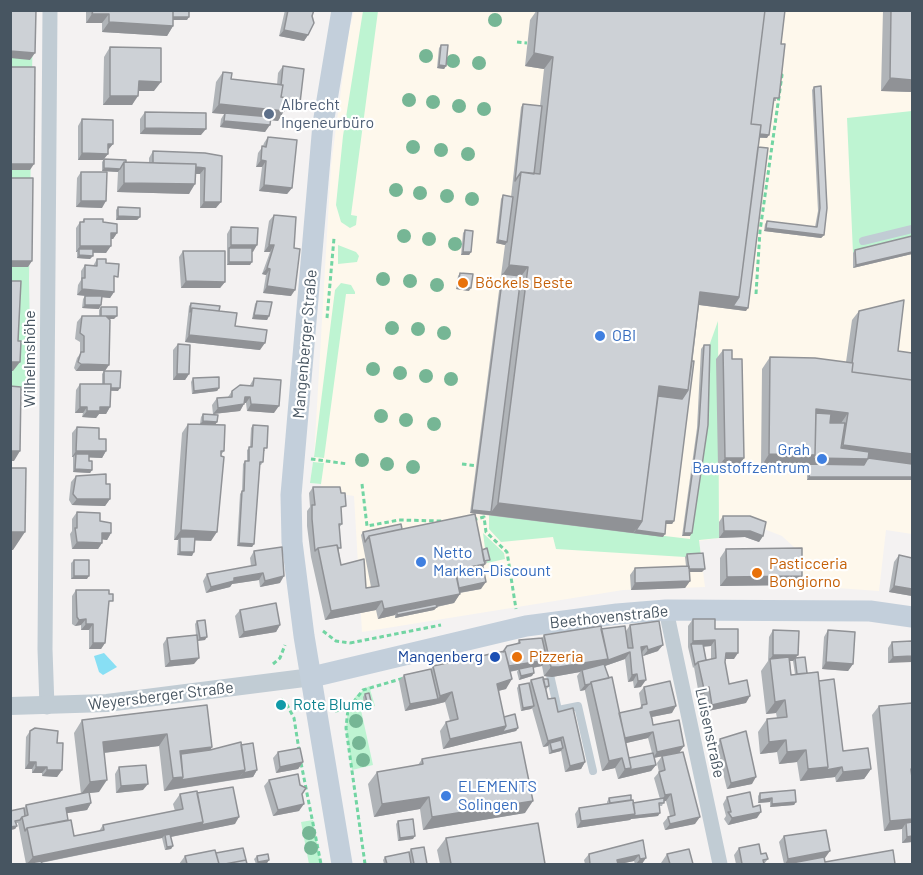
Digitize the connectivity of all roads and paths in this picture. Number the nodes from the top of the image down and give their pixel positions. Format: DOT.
graph roads {
  1 [pos="50,10"];
  2 [pos="342,10"];
  3 [pos="517,42"];
  4 [pos="528,43"];
  5 [pos="780,75"];
  6 [pos="912,229"];
  7 [pos="863,241"];
  8 [pos="756,294"];
  9 [pos="319,460"];
  10 [pos="348,464"];
  11 [pos="462,464"];
  12 [pos="484,467"];
  13 [pos="362,484"];
  14 [pos="464,521"];
  15 [pos="453,522"];
  16 [pos="379,524"];
  17 [pos="381,532"];
  18 [pos="512,584"];
  19 [pos="666,610"];
  20 [pos="912,617"];
  21 [pos="324,633"];
  22 [pos="287,639"];
  23 [pos="350,643"];
  24 [pos="280,658"];
  25 [pos="550,675"];
  26 [pos="410,676"];
  27 [pos="312,677"];
  28 [pos="270,697"];
  29 [pos="10,706"];
  30 [pos="47,707"];
  31 [pos="593,771"];
  32 [pos="321,864"];
  33 [pos="342,864"];
  34 [pos="365,864"];
  35 [pos="720,864"];
  1 -- 30 [label="street, Wilhelmshöhe"];
  2 -- 27 [label="main road, Mangenberger Straße"];
  3 -- 4 [label="path"];
  5 -- 8 [label="path"];
  6 -- 7 [label="lane"];
  9 -- 10 [label="path"];
  11 -- 12 [label="path"];
  13 -- 16 [label="path"];
  14 -- 18 [label="path"];
  15 -- 16 [label="path"];
  16 -- 17 [label="path"];
  19 -- 20 [label="main road, Beethovenstraße"];
  19 -- 27 [label="main road, Beethovenstraße"];
  19 -- 35 [label="street, Luisenstraße"];
  21 -- 23 [label="path"];
  22 -- 24 [label="path"];
  25 -- 31 [label="lane"];
  26 -- 34 [label="path"];
  27 -- 30 [label="street, Weyersberger Straße"];
  27 -- 33 [label="main road, Mangenberger Straße"];
  28 -- 32 [label="path"];
  29 -- 30 [label="street, Weyersberger Straße"];
}
